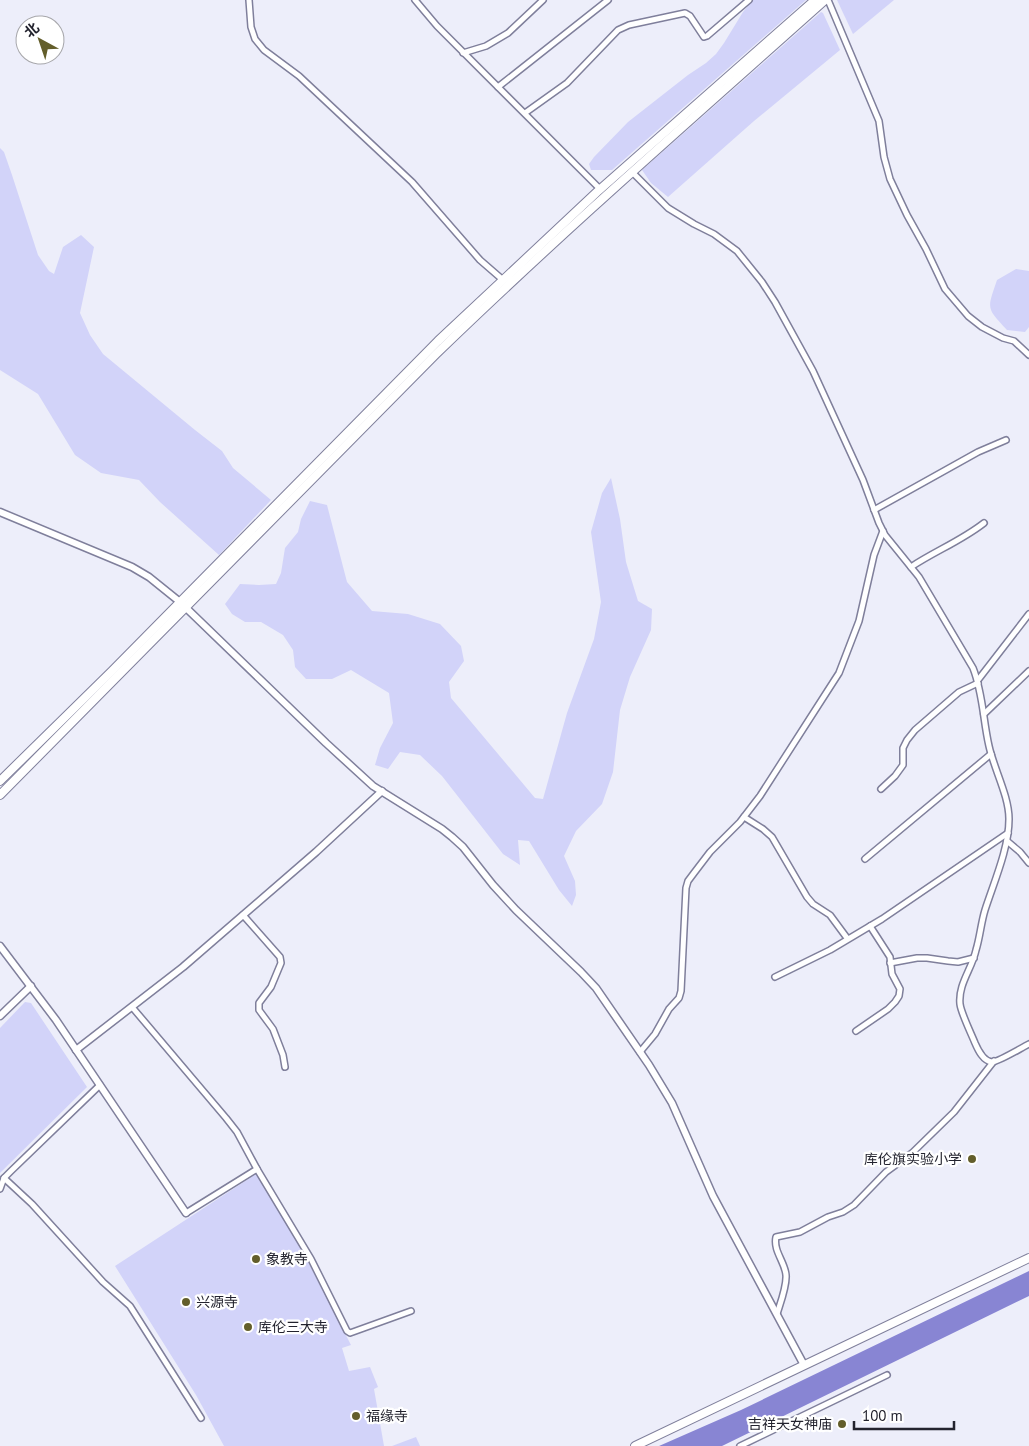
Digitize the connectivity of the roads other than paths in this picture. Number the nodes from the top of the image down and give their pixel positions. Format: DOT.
graph roads {
  1 [pos="249,0"];
  2 [pos="415,0"];
  3 [pos="543,0"];
  4 [pos="608,0"];
  5 [pos="749,0"];
  6 [pos="815,0"];
  7 [pos="826,0"];
  8 [pos="463,53"];
  9 [pos="498,87"];
  10 [pos="525,113"];
  11 [pos="632,172"];
  12 [pos="600,190"];
  13 [pos="503,280"];
  14 [pos="1029,355"];
  15 [pos="1006,440"];
  16 [pos="874,510"];
  17 [pos="0,512"];
  18 [pos="984,524"];
  19 [pos="883,531"];
  20 [pos="911,567"];
  21 [pos="183,605"];
  22 [pos="1029,614"];
  23 [pos="1029,672"];
  24 [pos="978,682"];
  25 [pos="984,714"];
  26 [pos="992,754"];
  27 [pos="0,781"];
  28 [pos="881,789"];
  29 [pos="382,792"];
  30 [pos="0,795"];
  31 [pos="744,817"];
  32 [pos="1008,832"];
  33 [pos="1006,841"];
  34 [pos="865,859"];
  35 [pos="1029,863"];
  36 [pos="243,915"];
  37 [pos="870,926"];
  38 [pos="847,938"];
  39 [pos="0,946"];
  40 [pos="974,958"];
  41 [pos="890,963"];
  42 [pos="775,977"];
  43 [pos="30,986"];
  44 [pos="132,1007"];
  45 [pos="0,1016"];
  46 [pos="856,1031"];
  47 [pos="1029,1044"];
  48 [pos="76,1050"];
  49 [pos="640,1052"];
  50 [pos="994,1061"];
  51 [pos="285,1067"];
  52 [pos="100,1085"];
  53 [pos="257,1169"];
  54 [pos="4,1178"];
  55 [pos="0,1189"];
  56 [pos="186,1213"];
  57 [pos="1029,1258"];
  58 [pos="411,1311"];
  59 [pos="776,1314"];
  60 [pos="804,1365"];
  61 [pos="887,1375"];
  62 [pos="201,1418"];
  63 [pos="636,1446"];
  64 [pos="740,1446"];
  1 -- 13 [label="street"];
  2 -- 8 [label="street"];
  3 -- 8 [label="street"];
  4 -- 9 [label="street"];
  5 -- 10 [label="street"];
  6 -- 12 [label="main road"];
  7 -- 11 [label="main road"];
  7 -- 14 [label="street"];
  8 -- 9 [label="street"];
  9 -- 10 [label="street"];
  10 -- 12 [label="street"];
  11 -- 16 [label="street"];
  11 -- 21 [label="main road"];
  12 -- 13 [label="main road"];
  13 -- 21 [label="main road"];
  15 -- 16 [label="street"];
  16 -- 19 [label="street"];
  17 -- 21 [label="street"];
  18 -- 20 [label="street"];
  19 -- 20 [label="street"];
  19 -- 31 [label="street"];
  20 -- 24 [label="street"];
  21 -- 27 [label="main road"];
  21 -- 29 [label="street"];
  21 -- 30 [label="main road"];
  22 -- 24 [label="street"];
  23 -- 25 [label="street"];
  24 -- 25 [label="street"];
  24 -- 28 [label="street"];
  25 -- 26 [label="street"];
  26 -- 32 [label="street"];
  26 -- 34 [label="street"];
  29 -- 36 [label="street"];
  29 -- 49 [label="street"];
  31 -- 38 [label="street"];
  31 -- 49 [label="street"];
  32 -- 33 [label="street"];
  32 -- 37 [label="street"];
  33 -- 35 [label="street"];
  33 -- 40 [label="street"];
  36 -- 44 [label="street"];
  36 -- 51 [label="street"];
  37 -- 38 [label="street"];
  37 -- 41 [label="street"];
  38 -- 42 [label="street"];
  39 -- 43 [label="street"];
  40 -- 41 [label="street"];
  40 -- 50 [label="street"];
  41 -- 46 [label="street"];
  43 -- 45 [label="street"];
  43 -- 48 [label="street"];
  44 -- 48 [label="street"];
  44 -- 53 [label="street"];
  47 -- 50 [label="street"];
  48 -- 52 [label="street"];
  49 -- 59 [label="street"];
  50 -- 59 [label="street"];
  52 -- 54 [label="street"];
  52 -- 56 [label="street"];
  53 -- 56 [label="street"];
  53 -- 58 [label="street"];
  54 -- 55 [label="street"];
  54 -- 62 [label="street"];
  57 -- 60 [label="main road"];
  59 -- 60 [label="street"];
  60 -- 63 [label="main road"];
  61 -- 64 [label="street"];
}
